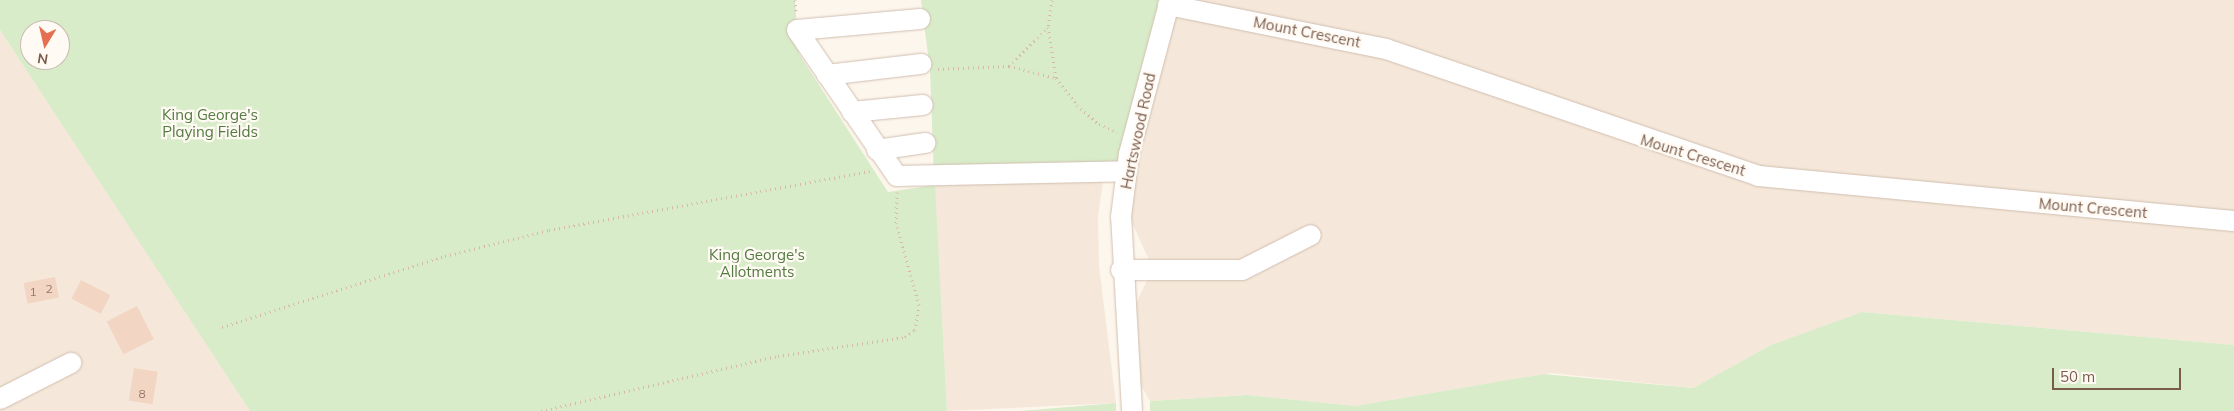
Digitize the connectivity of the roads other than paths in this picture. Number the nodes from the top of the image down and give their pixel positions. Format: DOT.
graph roads {
  1 [pos="1169,3"];
  2 [pos="920,19"];
  3 [pos="926,67"];
  4 [pos="827,76"];
  5 [pos="923,105"];
  6 [pos="852,112"];
  7 [pos="925,143"];
  8 [pos="877,150"];
  9 [pos="1127,170"];
  10 [pos="2234,221"];
  11 [pos="1311,235"];
  12 [pos="1121,270"];
  13 [pos="71,363"];
  14 [pos="0,399"];
  15 [pos="1132,411"];
  1 -- 9 [label="street, Hartswood Road"];
  1 -- 10 [label="street, Mount Crescent"];
  2 -- 4 [label="street"];
  3 -- 4 [label="street"];
  4 -- 6 [label="street"];
  5 -- 6 [label="street"];
  6 -- 8 [label="street"];
  7 -- 8 [label="street"];
  8 -- 9 [label="street"];
  9 -- 12 [label="street, Hartswood Road"];
  11 -- 12 [label="street"];
  12 -- 15 [label="street, Hartswood Road"];
  13 -- 14 [label="street"];
}
